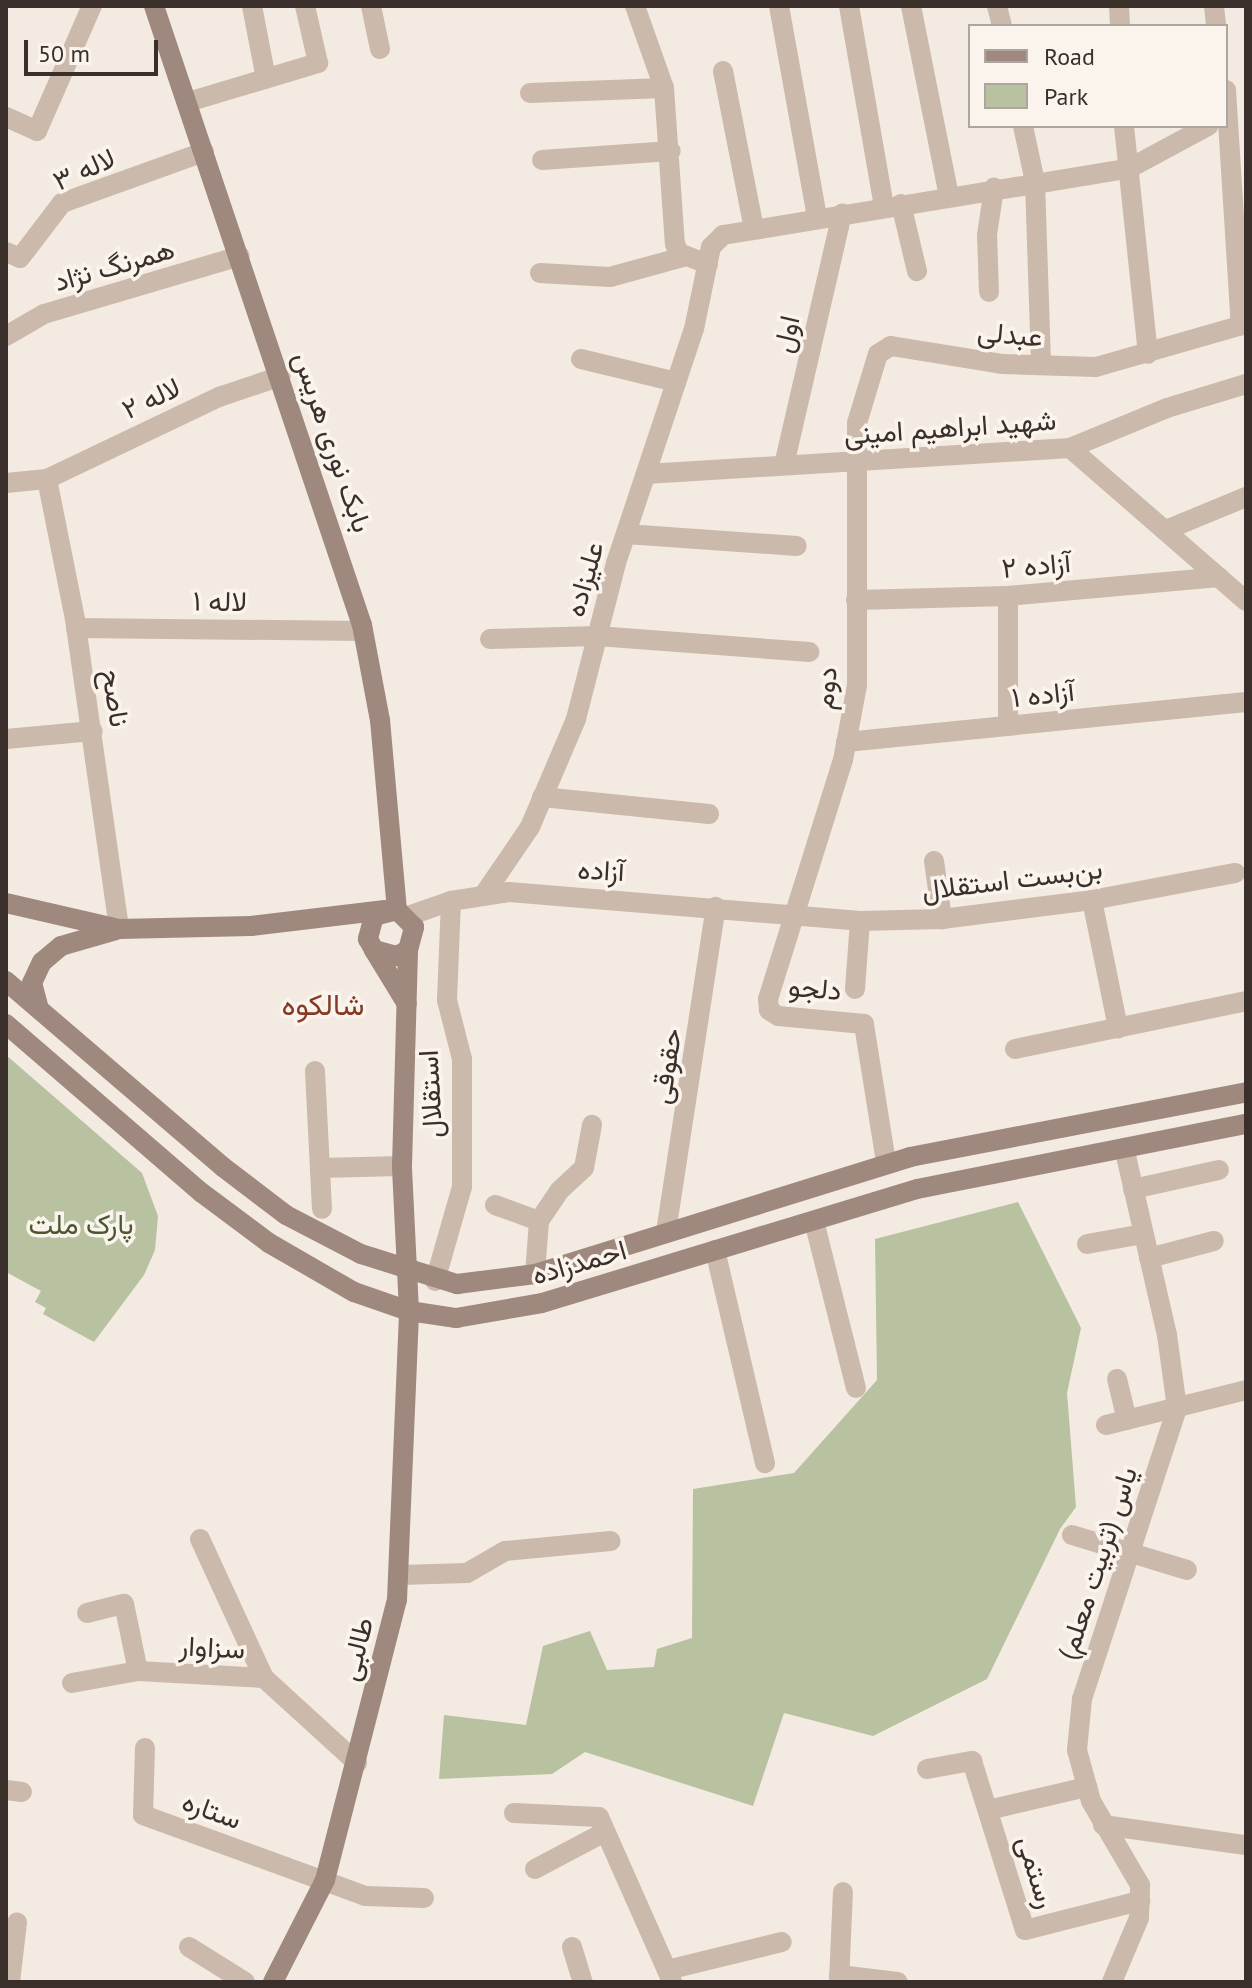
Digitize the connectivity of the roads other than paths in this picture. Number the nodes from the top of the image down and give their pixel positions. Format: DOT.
graph roads {
  1 [pos="92,6"];
  2 [pos="154,6"];
  3 [pos="252,6"];
  4 [pos="305,6"];
  5 [pos="371,6"];
  6 [pos="635,6"];
  7 [pos="779,6"];
  8 [pos="849,6"];
  9 [pos="911,6"];
  10 [pos="380,49"];
  11 [pos="723,71"];
  12 [pos="266,79"];
  13 [pos="664,88"];
  14 [pos="530,93"];
  15 [pos="188,102"];
  16 [pos="1234,113"];
  17 [pos="6,117"];
  18 [pos="1023,128"];
  19 [pos="1124,128"];
  20 [pos="1204,128"];
  21 [pos="671,151"];
  22 [pos="204,152"];
  23 [pos="542,160"];
  24 [pos="1130,168"];
  25 [pos="1035,182"];
  26 [pos="994,188"];
  27 [pos="949,196"];
  28 [pos="893,205"];
  29 [pos="842,214"];
  30 [pos="817,218"];
  31 [pos="754,229"];
  32 [pos="6,252"];
  33 [pos="710,255"];
  34 [pos="240,256"];
  35 [pos="686,256"];
  36 [pos="917,271"];
  37 [pos="540,273"];
  38 [pos="989,292"];
  39 [pos="1244,325"];
  40 [pos="6,336"];
  41 [pos="1148,354"];
  42 [pos="581,359"];
  43 [pos="1041,365"];
  44 [pos="281,376"];
  45 [pos="676,382"];
  46 [pos="1246,384"];
  47 [pos="1070,448"];
  48 [pos="856,461"];
  49 [pos="784,465"];
  50 [pos="646,474"];
  51 [pos="47,479"];
  52 [pos="6,483"];
  53 [pos="1246,497"];
  54 [pos="1166,530"];
  55 [pos="626,534"];
  56 [pos="797,546"];
  57 [pos="1219,577"];
  58 [pos="1008,596"];
  59 [pos="856,600"];
  60 [pos="1246,601"];
  61 [pos="76,628"];
  62 [pos="363,631"];
  63 [pos="597,636"];
  64 [pos="490,639"];
  65 [pos="809,652"];
  66 [pos="1246,702"];
  67 [pos="1008,726"];
  68 [pos="93,731"];
  69 [pos="6,739"];
  70 [pos="846,742"];
  71 [pos="542,797"];
  72 [pos="709,814"];
  73 [pos="934,861"];
  74 [pos="1235,873"];
  75 [pos="483,896"];
  76 [pos="1092,900"];
  77 [pos="451,901"];
  78 [pos="6,903"];
  79 [pos="716,907"];
  80 [pos="397,912"];
  81 [pos="794,913"];
  82 [pos="942,919"];
  83 [pos="328,920"];
  84 [pos="860,921"];
  85 [pos="119,929"];
  86 [pos="371,944"];
  87 [pos="408,950"];
  88 [pos="6,981"];
  89 [pos="855,989"];
  90 [pos="1246,1001"];
  91 [pos="407,1004"];
  92 [pos="39,1009"];
  93 [pos="6,1024"];
  94 [pos="1118,1028"];
  95 [pos="1015,1049"];
  96 [pos="315,1071"];
  97 [pos="1246,1092"];
  98 [pos="163,1116"];
  99 [pos="1246,1124"];
  100 [pos="592,1125"];
  101 [pos="1000,1139"];
  102 [pos="141,1140"];
  103 [pos="1124,1148"];
  104 [pos="886,1162"];
  105 [pos="402,1166"];
  106 [pos="320,1168"];
  107 [pos="1219,1170"];
  108 [pos="1007,1171"];
  109 [pos="1133,1189"];
  110 [pos="495,1205"];
  111 [pos="322,1209"];
  112 [pos="539,1221"];
  113 [pos="814,1221"];
  114 [pos="666,1232"];
  115 [pos="1143,1234"];
  116 [pos="1214,1241"];
  117 [pos="1087,1244"];
  118 [pos="715,1250"];
  119 [pos="1149,1258"];
  120 [pos="408,1273"];
  121 [pos="535,1274"];
  122 [pos="435,1281"];
  123 [pos="409,1311"];
  124 [pos="1117,1379"];
  125 [pos="856,1388"];
  126 [pos="1246,1390"];
  127 [pos="1177,1408"];
  128 [pos="1127,1420"];
  129 [pos="1106,1425"];
  130 [pos="765,1463"];
  131 [pos="1072,1535"];
  132 [pos="200,1539"];
  133 [pos="611,1541"];
  134 [pos="1130,1552"];
  135 [pos="1187,1570"];
  136 [pos="400,1575"];
  137 [pos="87,1613"];
  138 [pos="138,1671"];
  139 [pos="264,1678"];
  140 [pos="72,1683"];
  141 [pos="145,1748"];
  142 [pos="357,1763"];
  143 [pos="927,1769"];
  144 [pos="1087,1787"];
  145 [pos="988,1810"];
  146 [pos="514,1813"];
  147 [pos="602,1824"];
  148 [pos="1103,1825"];
  149 [pos="1246,1845"];
  150 [pos="535,1869"];
  151 [pos="325,1880"];
  152 [pos="843,1892"];
  153 [pos="424,1898"];
  154 [pos="1140,1901"];
  155 [pos="17,1922"];
  156 [pos="782,1942"];
  157 [pos="189,1947"];
  158 [pos="572,1947"];
  159 [pos="669,1976"];
  160 [pos="839,1978"];
  161 [pos="10,1982"];
  162 [pos="245,1982"];
  163 [pos="273,1982"];
  164 [pos="583,1982"];
  165 [pos="898,1982"];
  166 [pos="1112,1982"];
  1 -- 17 [label="street"];
  2 -- 15 [label="main road, بابک نوری هریس"];
  3 -- 12 [label="street"];
  4 -- 12 [label="street"];
  5 -- 10 [label="street"];
  6 -- 13 [label="street"];
  7 -- 30 [label="street"];
  8 -- 28 [label="street"];
  9 -- 27 [label="street"];
  11 -- 31 [label="street"];
  12 -- 15 [label="street"];
  13 -- 14 [label="street"];
  13 -- 21 [label="street"];
  15 -- 22 [label="main road, بابک نوری هریس"];
  16 -- 39 [label="street"];
  18 -- 25 [label="street"];
  19 -- 24 [label="street"];
  20 -- 24 [label="street"];
  21 -- 23 [label="street"];
  21 -- 35 [label="street"];
  22 -- 32 [label="street, لاله ۳"];
  22 -- 34 [label="main road, بابک نوری هریس"];
  24 -- 25 [label="street"];
  24 -- 41 [label="street"];
  25 -- 26 [label="street"];
  25 -- 43 [label="street"];
  26 -- 27 [label="street"];
  26 -- 38 [label="street"];
  27 -- 28 [label="street"];
  28 -- 29 [label="street"];
  28 -- 36 [label="street"];
  29 -- 30 [label="street"];
  29 -- 49 [label="street, اول"];
  30 -- 31 [label="street"];
  31 -- 33 [label="street"];
  33 -- 35 [label="street"];
  33 -- 45 [label="street, علیزاده"];
  34 -- 40 [label="street, همرنگ نژاد"];
  34 -- 44 [label="main road, بابک نوری هریس"];
  35 -- 37 [label="street"];
  39 -- 41 [label="street, عبدلی"];
  41 -- 43 [label="street, عبدلی"];
  42 -- 45 [label="street"];
  43 -- 48 [label="street, عبدلی"];
  44 -- 51 [label="street, لاله ۲"];
  44 -- 62 [label="main road, بابک نوری هریس"];
  45 -- 50 [label="street, علیزاده"];
  46 -- 47 [label="street, شهید ابراهیم امینی"];
  47 -- 48 [label="street, شهید ابراهیم امینی"];
  47 -- 54 [label="street"];
  48 -- 49 [label="street, شهید ابراهیم امینی"];
  48 -- 59 [label="street, دوم"];
  49 -- 50 [label="street, شهید ابراهیم امینی"];
  50 -- 55 [label="street, علیزاده"];
  51 -- 52 [label="street, لاله ۲"];
  51 -- 61 [label="street, ناصح"];
  53 -- 54 [label="street"];
  54 -- 57 [label="street"];
  55 -- 56 [label="street"];
  55 -- 63 [label="street, علیزاده"];
  57 -- 58 [label="street, آزاده ۲"];
  57 -- 60 [label="street"];
  58 -- 59 [label="street, آزاده ۲"];
  58 -- 67 [label="street"];
  59 -- 70 [label="street, دوم"];
  61 -- 62 [label="street, لاله ۱"];
  61 -- 68 [label="street, ناصح"];
  62 -- 80 [label="main road, بابک نوری هریس"];
  63 -- 64 [label="street"];
  63 -- 65 [label="street"];
  63 -- 71 [label="street, علیزاده"];
  66 -- 67 [label="street, آزاده ۱"];
  67 -- 70 [label="street, آزاده ۱"];
  68 -- 69 [label="street"];
  68 -- 85 [label="street, ناصح"];
  70 -- 81 [label="street, دوم"];
  71 -- 72 [label="street"];
  71 -- 75 [label="street, علیزاده"];
  73 -- 82 [label="street"];
  74 -- 76 [label="street, بن‌بست استقلال"];
  75 -- 77 [label="street, آزاده"];
  75 -- 79 [label="street, آزاده"];
  76 -- 82 [label="street, بن‌بست استقلال"];
  76 -- 94 [label="street"];
  77 -- 80 [label="street, آزاده"];
  77 -- 122 [label="street, استقلال"];
  78 -- 85 [label="main road"];
  79 -- 81 [label="street, آزاده"];
  79 -- 114 [label="street, حقوقی"];
  80 -- 83 [label="main road"];
  80 -- 86 [label="main road"];
  80 -- 87 [label="main road"];
  81 -- 84 [label="street, بن‌بست استقلال"];
  81 -- 104 [label="street, دلجو"];
  82 -- 84 [label="street, بن‌بست استقلال"];
  83 -- 85 [label="main road"];
  83 -- 86 [label="main road"];
  84 -- 89 [label="street"];
  85 -- 92 [label="main road"];
  86 -- 87 [label="main road"];
  86 -- 91 [label="main road"];
  87 -- 91 [label="main road"];
  88 -- 92 [label="main road, احمدزاده"];
  90 -- 94 [label="street"];
  91 -- 105 [label="main road"];
  92 -- 98 [label="main road, احمدزاده"];
  93 -- 102 [label="main road, احمدزاده"];
  94 -- 95 [label="street"];
  96 -- 106 [label="street"];
  97 -- 101 [label="main road, احمدزاده"];
  98 -- 102 [label="main road"];
  98 -- 120 [label="main road, احمدزاده"];
  99 -- 103 [label="main road, احمدزاده"];
  100 -- 112 [label="street"];
  101 -- 104 [label="main road, احمدزاده"];
  101 -- 108 [label="main road"];
  102 -- 123 [label="main road, احمدزاده"];
  103 -- 108 [label="main road, احمدزاده"];
  103 -- 109 [label="street, یاس (تربیت معلم)"];
  104 -- 114 [label="main road, احمدزاده"];
  105 -- 106 [label="street"];
  105 -- 120 [label="main road"];
  106 -- 111 [label="street"];
  107 -- 109 [label="street"];
  108 -- 113 [label="main road, احمدزاده"];
  109 -- 115 [label="street, یاس (تربیت معلم)"];
  110 -- 112 [label="street"];
  112 -- 121 [label="street"];
  113 -- 118 [label="main road, احمدزاده"];
  113 -- 125 [label="street"];
  114 -- 121 [label="main road, احمدزاده"];
  115 -- 117 [label="street"];
  115 -- 119 [label="street, یاس (تربیت معلم)"];
  116 -- 119 [label="street"];
  118 -- 123 [label="main road, احمدزاده"];
  118 -- 130 [label="street"];
  119 -- 127 [label="street, یاس (تربیت معلم)"];
  120 -- 122 [label="main road, احمدزاده"];
  120 -- 123 [label="main road, طالبی"];
  121 -- 122 [label="main road, احمدزاده"];
  123 -- 136 [label="main road, طالبی"];
  124 -- 128 [label="street"];
  126 -- 127 [label="street"];
  127 -- 128 [label="street"];
  127 -- 134 [label="street, یاس (تربیت معلم)"];
  128 -- 129 [label="street"];
  131 -- 134 [label="street"];
  132 -- 139 [label="street"];
  133 -- 136 [label="street"];
  134 -- 135 [label="street"];
  134 -- 144 [label="street, یاس (تربیت معلم)"];
  136 -- 142 [label="main road, طالبی"];
  137 -- 138 [label="street, سزاوار"];
  138 -- 139 [label="street, سزاوار"];
  138 -- 140 [label="street"];
  139 -- 142 [label="street, سزاوار"];
  141 -- 151 [label="street, ستاره"];
  142 -- 151 [label="main road, طالبی"];
  143 -- 145 [label="street, رستمی"];
  144 -- 145 [label="street"];
  144 -- 148 [label="street, یاس (تربیت معلم)"];
  145 -- 154 [label="street, رستمی"];
  146 -- 147 [label="street"];
  147 -- 150 [label="street"];
  147 -- 159 [label="street"];
  148 -- 149 [label="street"];
  148 -- 154 [label="street, یاس (تربیت معلم)"];
  151 -- 153 [label="street"];
  151 -- 163 [label="main road, طالبی"];
  152 -- 160 [label="street"];
  154 -- 166 [label="street"];
  155 -- 161 [label="street"];
  156 -- 159 [label="street"];
  157 -- 162 [label="street"];
  158 -- 164 [label="street"];
  160 -- 165 [label="street"];
}
